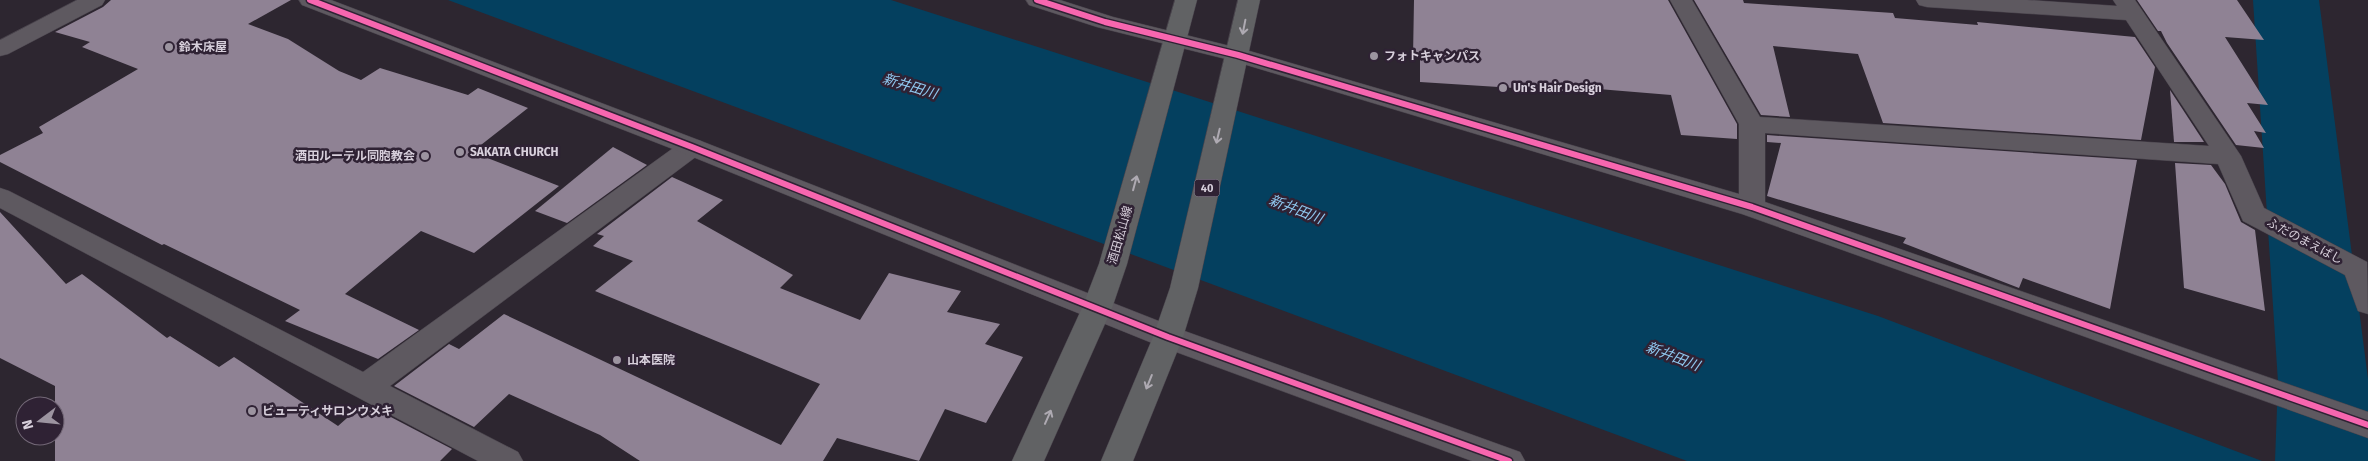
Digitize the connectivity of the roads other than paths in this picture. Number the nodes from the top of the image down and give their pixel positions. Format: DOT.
graph roads {
  1 [pos="94,0"];
  2 [pos="310,0"];
  3 [pos="1037,0"];
  4 [pos="1186,0"];
  5 [pos="1250,0"];
  6 [pos="1681,0"];
  7 [pos="1927,0"];
  8 [pos="2128,7"];
  9 [pos="1175,39"];
  10 [pos="0,49"];
  11 [pos="1238,55"];
  12 [pos="1752,124"];
  13 [pos="692,147"];
  14 [pos="2228,156"];
  15 [pos="0,197"];
  16 [pos="1752,207"];
  17 [pos="2368,303"];
  18 [pos="1096,308"];
  19 [pos="1168,337"];
  20 [pos="364,388"];
  21 [pos="2368,425"];
  22 [pos="506,461"];
  23 [pos="1028,461"];
  24 [pos="1117,461"];
  25 [pos="1509,461"];
  1 -- 10 [label="street"];
  2 -- 13 [label="street"];
  3 -- 9 [label="street"];
  4 -- 9 [label="main road, 酒田松山線"];
  5 -- 11 [label="main road, 40, one-way"];
  6 -- 12 [label="street"];
  7 -- 8 [label="street"];
  8 -- 14 [label="street"];
  9 -- 11 [label="street"];
  18 -- 9 [label="main road, 酒田松山線, one-way"];
  11 -- 16 [label="street"];
  11 -- 19 [label="main road, 40, one-way"];
  12 -- 14 [label="street"];
  12 -- 16 [label="street"];
  13 -- 18 [label="street"];
  13 -- 20 [label="street"];
  14 -- 17 [label="street, ふだのまえばし"];
  15 -- 20 [label="street"];
  16 -- 21 [label="street"];
  18 -- 19 [label="street"];
  23 -- 18 [label="main road, 酒田松山線, one-way"];
  19 -- 24 [label="main road, 40, one-way"];
  19 -- 25 [label="street"];
  20 -- 22 [label="street"];
}
